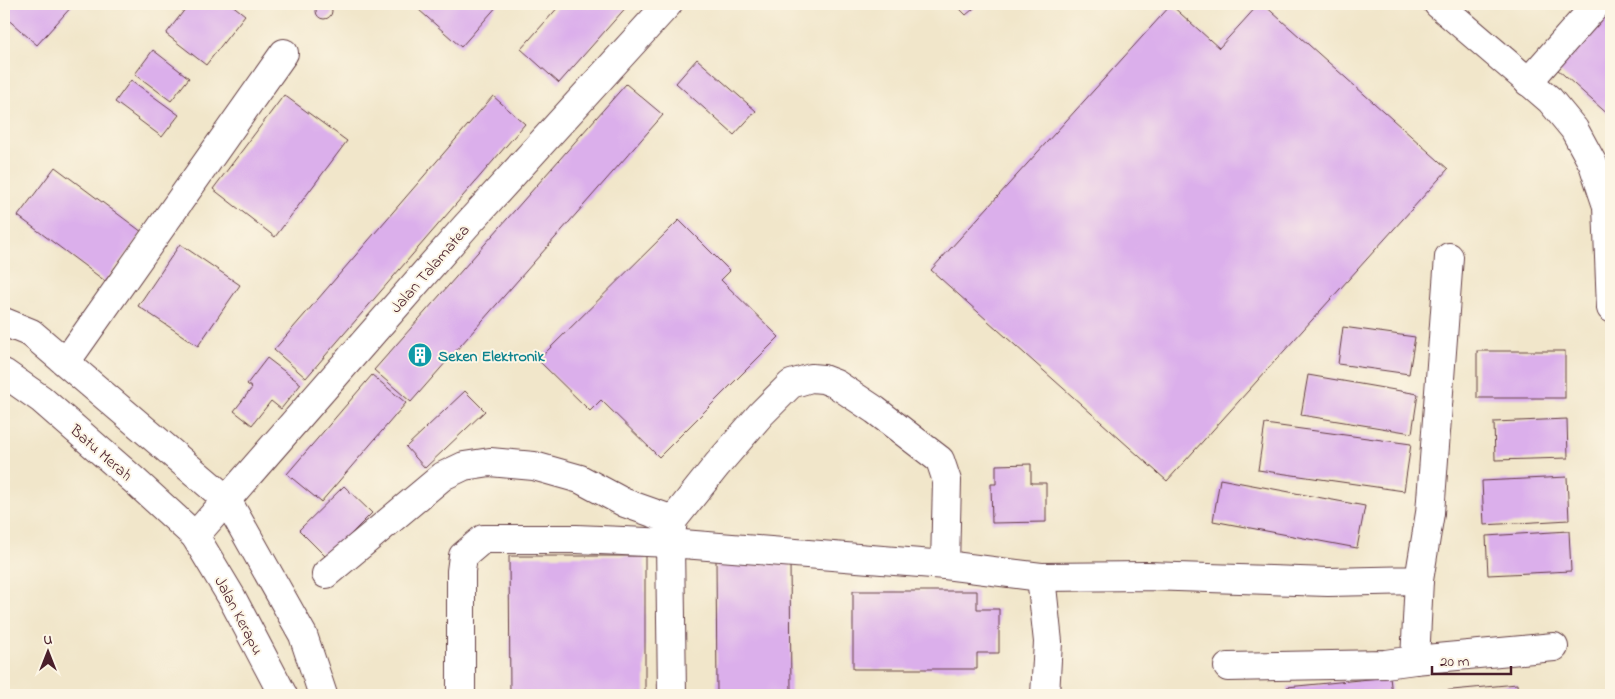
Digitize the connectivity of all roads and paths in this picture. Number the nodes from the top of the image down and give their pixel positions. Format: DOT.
graph roads {
  1 [pos="668,4"];
  2 [pos="1438,4"];
  3 [pos="1597,4"];
  4 [pos="284,53"];
  5 [pos="1528,82"];
  6 [pos="1449,257"];
  7 [pos="1611,308"];
  8 [pos="4,322"];
  9 [pos="66,362"];
  10 [pos="4,373"];
  11 [pos="227,500"];
  12 [pos="671,532"];
  13 [pos="195,536"];
  14 [pos="945,565"];
  15 [pos="326,574"];
  16 [pos="1041,577"];
  17 [pos="1419,580"];
  18 [pos="1554,647"];
  19 [pos="1415,660"];
  20 [pos="1228,668"];
  21 [pos="282,695"];
  22 [pos="323,695"];
  23 [pos="461,695"];
  24 [pos="672,695"];
  25 [pos="1045,695"];
  1 -- 11 [label="street, Jalan Talamatea"];
  2 -- 5 [label="street"];
  3 -- 5 [label="street"];
  4 -- 9 [label="street"];
  5 -- 7 [label="street"];
  6 -- 17 [label="street"];
  8 -- 9 [label="street"];
  9 -- 11 [label="street"];
  10 -- 13 [label="street, Batu Merah"];
  11 -- 13 [label="street, Jalan Talamatea"];
  11 -- 22 [label="street"];
  12 -- 14 [label="street"];
  12 -- 14 [label="street"];
  12 -- 15 [label="street"];
  12 -- 23 [label="street"];
  12 -- 24 [label="street"];
  13 -- 21 [label="street, Jalan Kerapu"];
  14 -- 16 [label="street"];
  16 -- 17 [label="street"];
  16 -- 25 [label="street"];
  17 -- 19 [label="street"];
  18 -- 19 [label="street"];
  19 -- 20 [label="street"];
}
